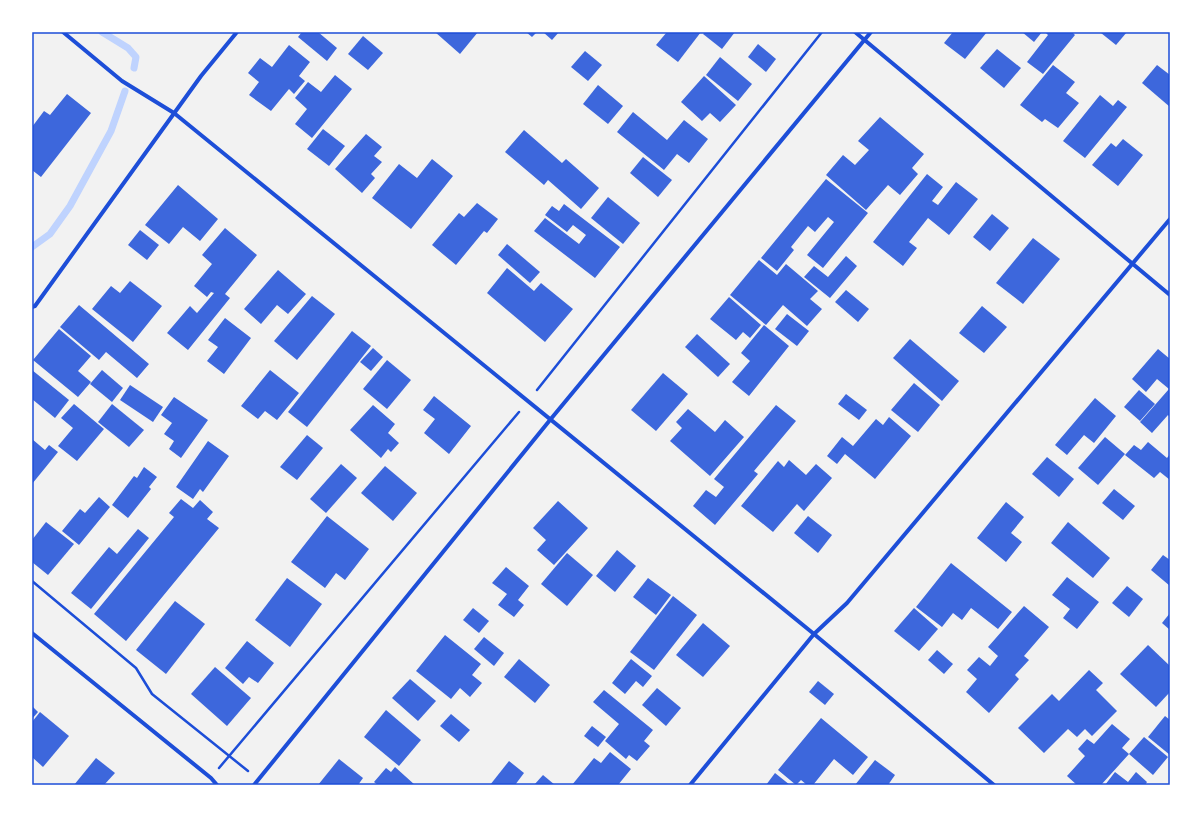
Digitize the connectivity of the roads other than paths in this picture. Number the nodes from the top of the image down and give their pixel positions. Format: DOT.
graph roads {
  1 [pos="63,32"];
  2 [pos="238,32"];
  3 [pos="855,32"];
  4 [pos="871,32"];
  5 [pos="864,40"];
  6 [pos="174,113"];
  7 [pos="1170,219"];
  8 [pos="1133,263"];
  9 [pos="1170,295"];
  10 [pos="32,307"];
  11 [pos="550,420"];
  12 [pos="32,633"];
  13 [pos="814,634"];
  14 [pos="217,785"];
  15 [pos="254,785"];
  16 [pos="690,785"];
  17 [pos="994,785"];
  1 -- 6 [label="street"];
  2 -- 6 [label="street"];
  3 -- 5 [label="street"];
  4 -- 5 [label="street"];
  5 -- 8 [label="street"];
  5 -- 11 [label="street"];
  6 -- 10 [label="street"];
  6 -- 11 [label="street"];
  7 -- 8 [label="street"];
  8 -- 9 [label="street"];
  8 -- 13 [label="street"];
  11 -- 13 [label="street"];
  11 -- 15 [label="street"];
  12 -- 14 [label="street"];
  13 -- 16 [label="street"];
  13 -- 17 [label="street"];
}
